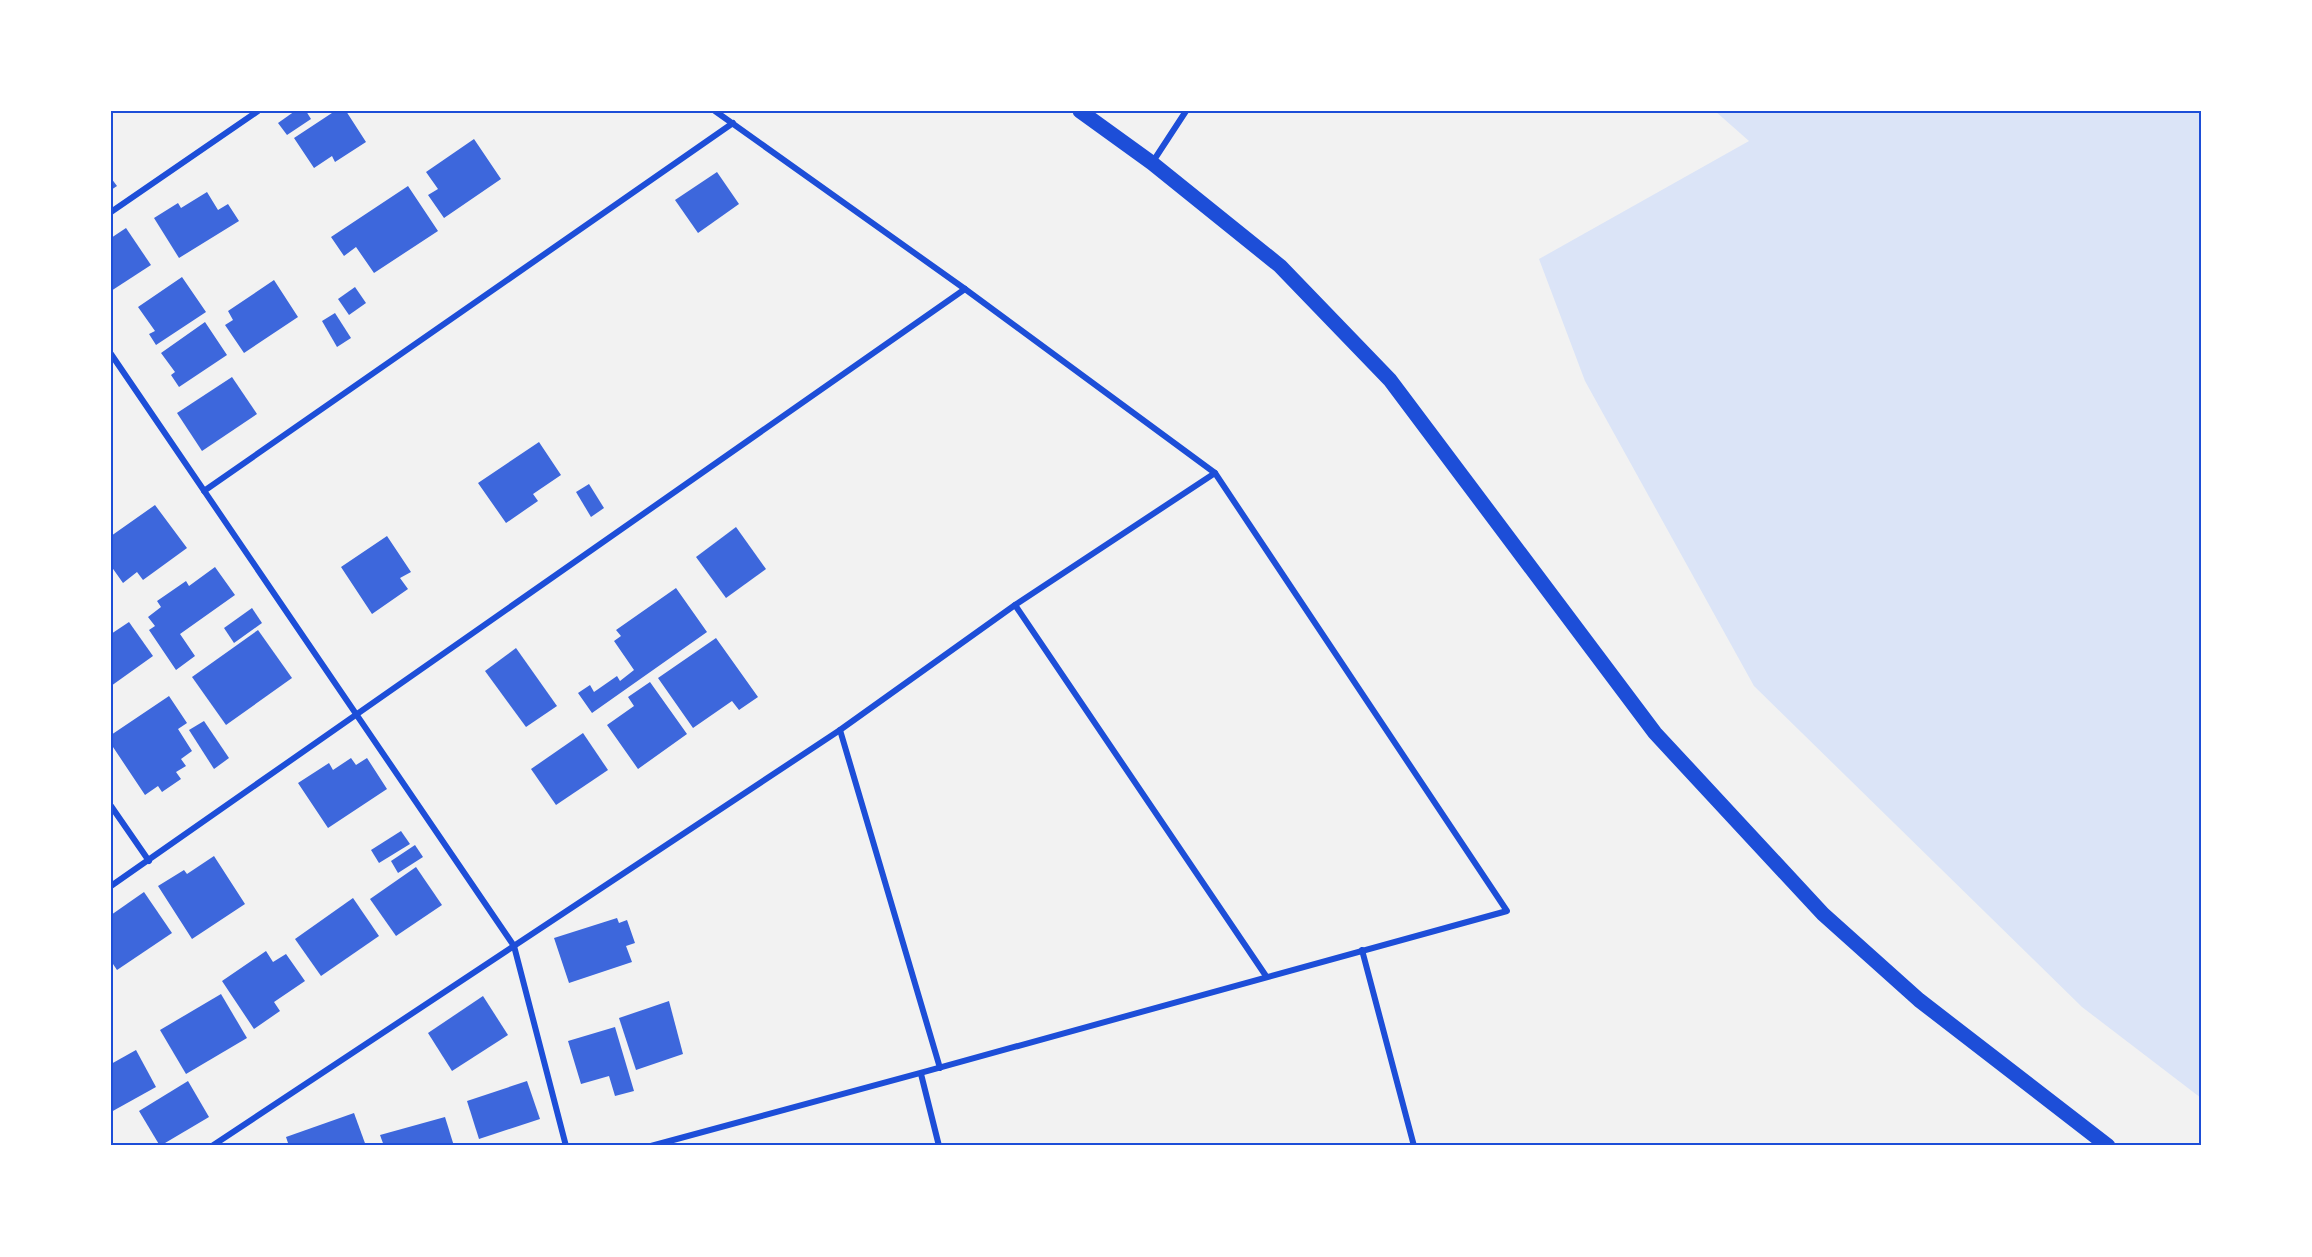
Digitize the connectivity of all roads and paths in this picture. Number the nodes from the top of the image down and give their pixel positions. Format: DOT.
graph roads {
  1 [pos="258,111"];
  2 [pos="715,111"];
  3 [pos="1080,111"];
  4 [pos="1186,111"];
  5 [pos="733,123"];
  6 [pos="1152,163"];
  7 [pos="111,212"];
  8 [pos="965,289"];
  9 [pos="111,354"];
  10 [pos="1215,472"];
  11 [pos="204,491"];
  12 [pos="1016,605"];
  13 [pos="357,715"];
  14 [pos="840,729"];
  15 [pos="111,806"];
  16 [pos="149,861"];
  17 [pos="111,886"];
  18 [pos="514,946"];
  19 [pos="1362,950"];
  20 [pos="1266,976"];
  21 [pos="940,1068"];
  22 [pos="921,1074"];
  23 [pos="212,1146"];
  24 [pos="566,1146"];
  25 [pos="651,1146"];
  26 [pos="939,1146"];
  27 [pos="1414,1146"];
  28 [pos="2108,1146"];
  1 -- 7 [label="street"];
  2 -- 5 [label="street"];
  3 -- 6 [label="main road"];
  4 -- 6 [label="street"];
  5 -- 8 [label="street"];
  5 -- 11 [label="street"];
  6 -- 28 [label="main road"];
  8 -- 10 [label="street"];
  8 -- 13 [label="street"];
  9 -- 11 [label="street"];
  10 -- 12 [label="street"];
  10 -- 19 [label="street"];
  11 -- 13 [label="street"];
  12 -- 14 [label="street"];
  12 -- 20 [label="street"];
  13 -- 16 [label="street"];
  13 -- 18 [label="street"];
  14 -- 18 [label="street"];
  14 -- 21 [label="street"];
  15 -- 16 [label="street"];
  16 -- 17 [label="street"];
  18 -- 23 [label="street"];
  18 -- 24 [label="street"];
  19 -- 20 [label="street"];
  19 -- 27 [label="street"];
  20 -- 21 [label="street"];
  21 -- 22 [label="street"];
  22 -- 25 [label="street"];
  22 -- 26 [label="street"];
}
